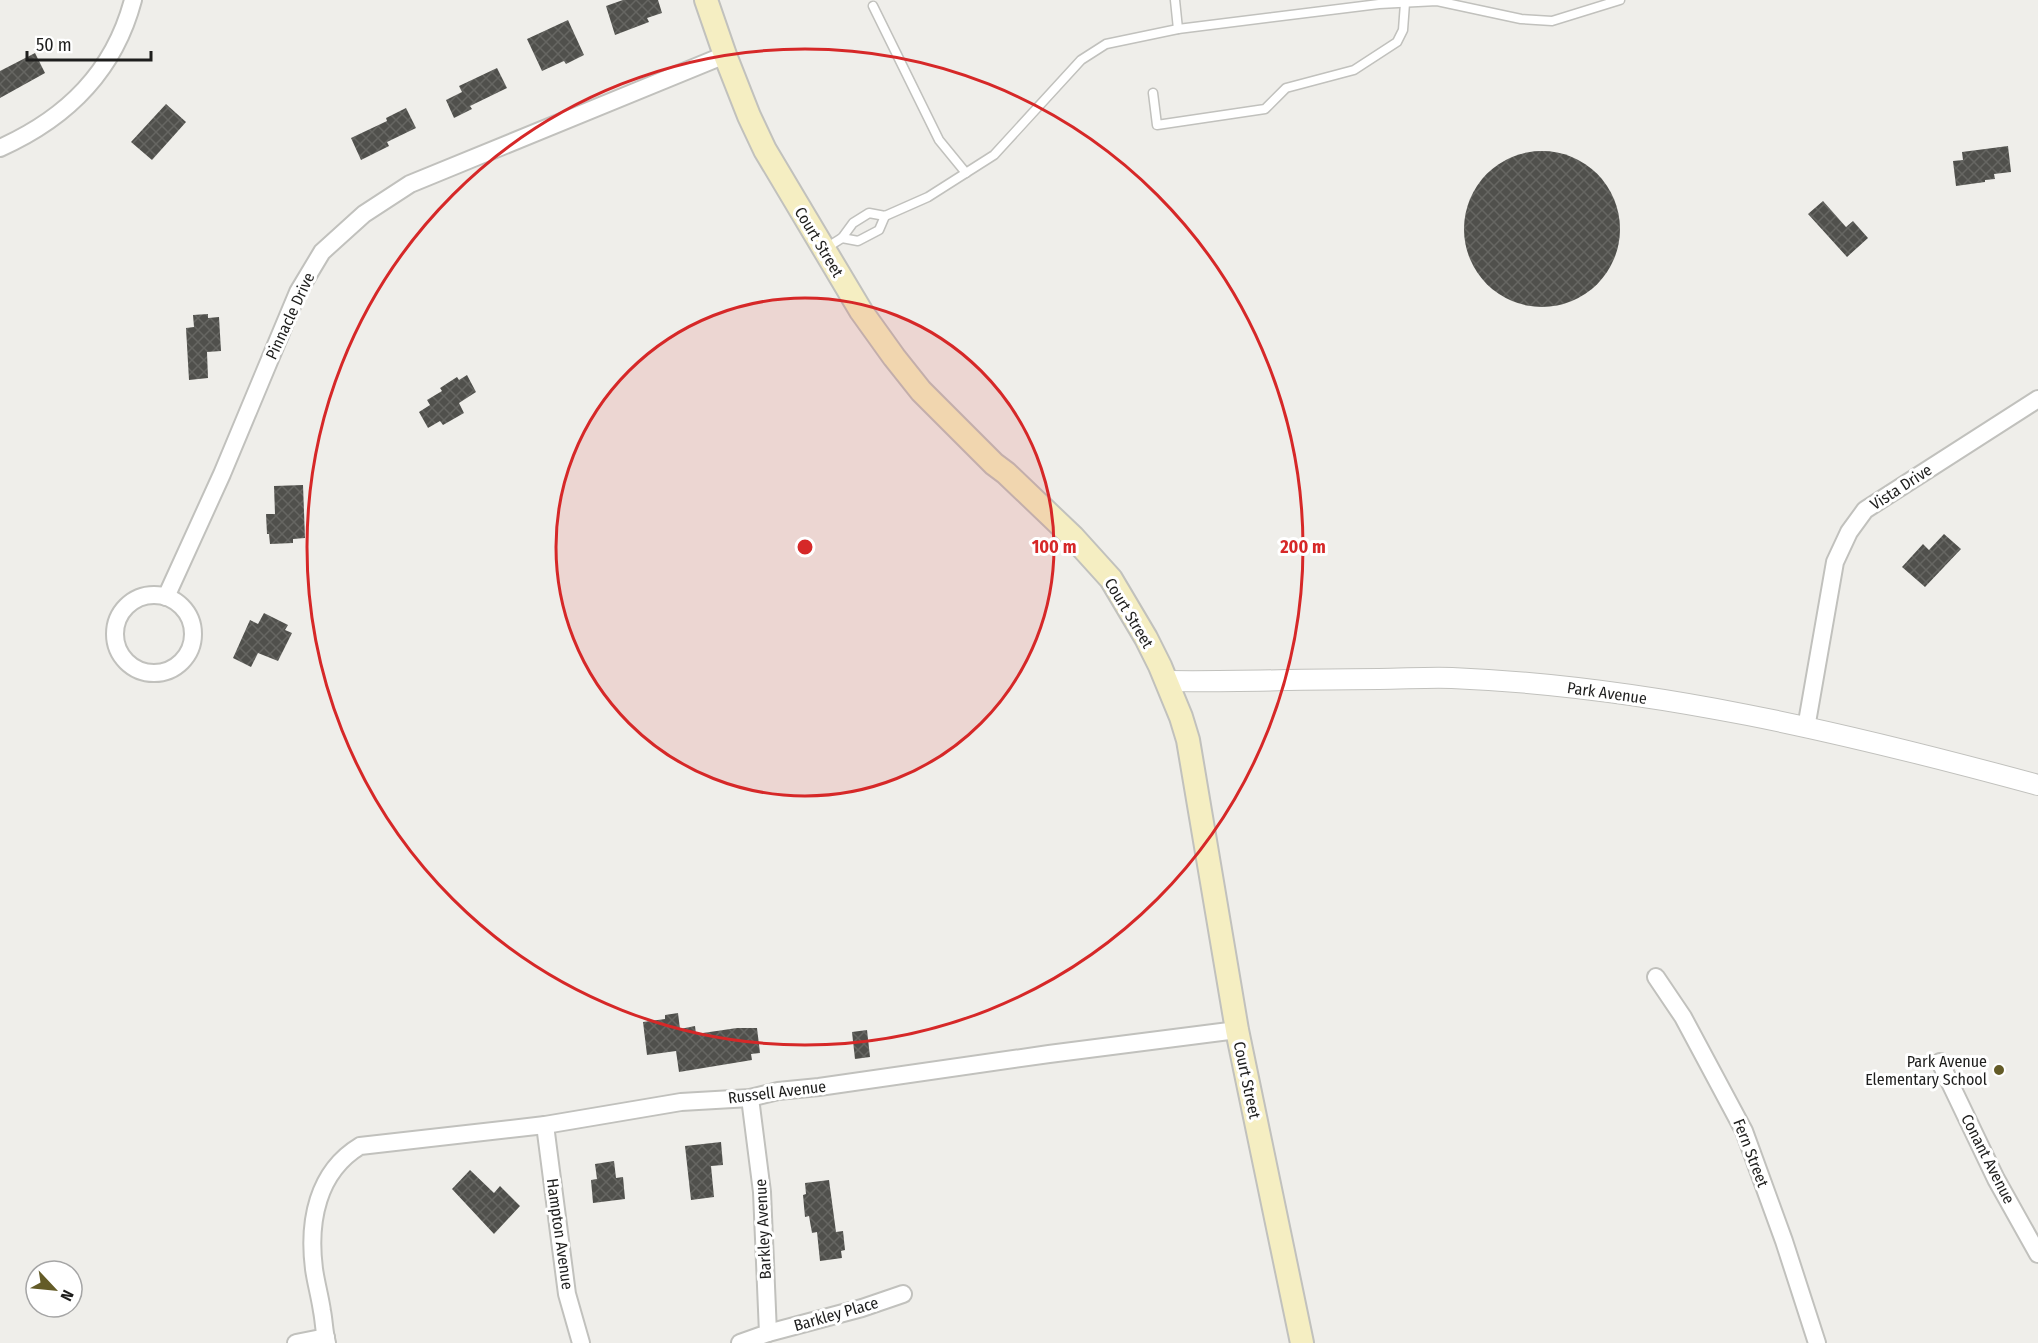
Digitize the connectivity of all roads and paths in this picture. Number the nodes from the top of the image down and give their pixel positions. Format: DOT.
graph roads {
  1 [pos="133,0"];
  2 [pos="706,0"];
  3 [pos="1175,0"];
  4 [pos="1615,1"];
  5 [pos="1405,3"];
  6 [pos="1479,5"];
  7 [pos="873,6"];
  8 [pos="1178,29"];
  9 [pos="724,55"];
  10 [pos="1153,93"];
  11 [pos="0,148"];
  12 [pos="966,173"];
  13 [pos="885,216"];
  14 [pos="833,244"];
  15 [pos="2038,399"];
  16 [pos="166,597"];
  17 [pos="1167,681"];
  18 [pos="1806,728"];
  19 [pos="2038,784"];
  20 [pos="1656,977"];
  21 [pos="1237,1030"];
  22 [pos="1940,1062"];
  23 [pos="750,1098"];
  24 [pos="545,1125"];
  25 [pos="2038,1254"];
  26 [pos="903,1294"];
  27 [pos="768,1332"];
  28 [pos="326,1340"];
  29 [pos="296,1343"];
  30 [pos="580,1343"];
  31 [pos="740,1343"];
  32 [pos="1302,1343"];
  33 [pos="1817,1343"];
  1 -- 11 [label="street"];
  2 -- 9 [label="main road, Court Street"];
  3 -- 8 [label="lane"];
  4 -- 6 [label="lane"];
  5 -- 6 [label="lane"];
  5 -- 8 [label="lane"];
  5 -- 10 [label="lane"];
  7 -- 12 [label="lane"];
  8 -- 12 [label="lane"];
  9 -- 14 [label="main road, Court Street"];
  9 -- 16 [label="street, Pinnacle Drive"];
  12 -- 13 [label="lane"];
  13 -- 14 [label="lane"];
  13 -- 14 [label="lane"];
  14 -- 17 [label="main road, Court Street"];
  15 -- 18 [label="street, Vista Drive"];
  16 -- 16 [label="street"];
  17 -- 18 [label="street, Park Avenue"];
  17 -- 21 [label="main road, Court Street"];
  18 -- 19 [label="street, Park Avenue"];
  20 -- 33 [label="street, Fern Street"];
  21 -- 23 [label="street, Russell Avenue"];
  21 -- 32 [label="main road, Court Street"];
  22 -- 25 [label="street, Conant Avenue"];
  23 -- 24 [label="street, Russell Avenue"];
  23 -- 27 [label="street, Barkley Avenue"];
  24 -- 28 [label="street, Russell Avenue"];
  24 -- 30 [label="street, Hampton Avenue"];
  26 -- 27 [label="street, Barkley Place"];
  27 -- 31 [label="street"];
  28 -- 29 [label="street"];
}
